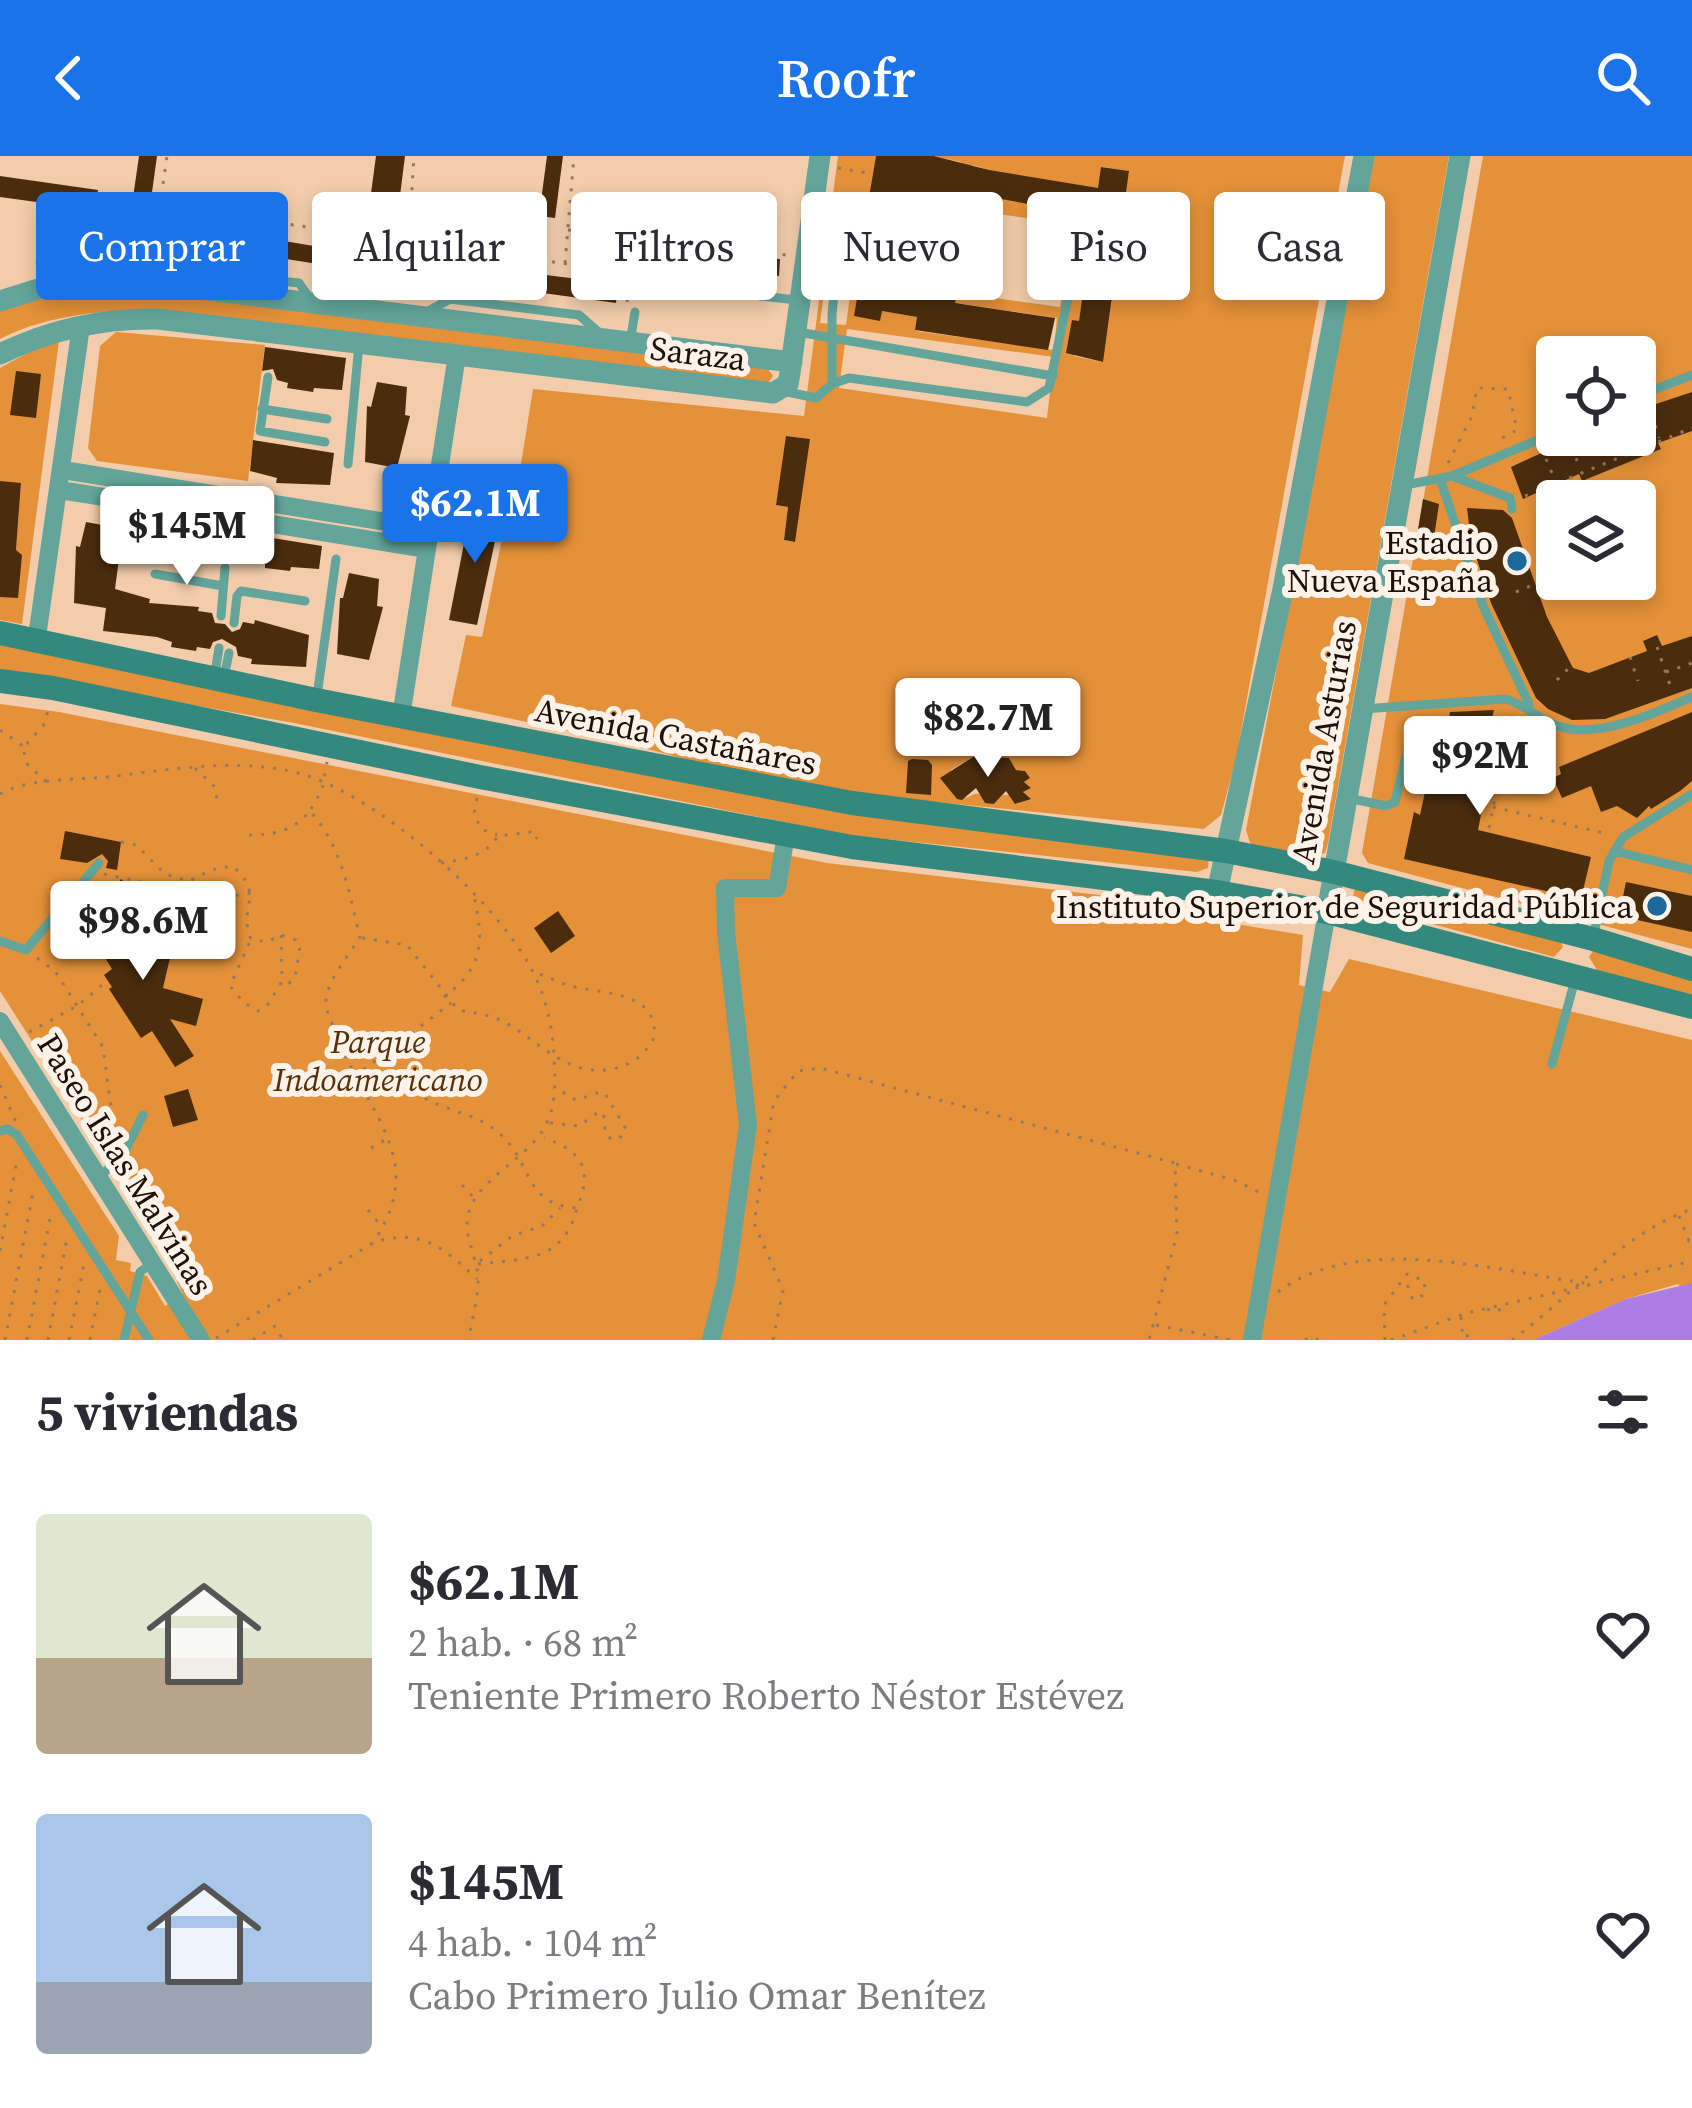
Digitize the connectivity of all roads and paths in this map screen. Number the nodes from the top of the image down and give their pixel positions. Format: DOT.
graph roads {
  1 [pos="166,156"];
  2 [pos="414,156"];
  3 [pos="574,156"];
  4 [pos="1364,156"];
  5 [pos="1460,156"];
  6 [pos="819,160"];
  7 [pos="873,174"];
  8 [pos="162,192"];
  9 [pos="412,192"];
  10 [pos="815,192"];
  11 [pos="568,230"];
  12 [pos="571,230"];
  13 [pos="547,262"];
  14 [pos="565,265"];
  15 [pos="571,266"];
  16 [pos="36,291"];
  17 [pos="801,294"];
  18 [pos="777,298"];
  19 [pos="278,300"];
  20 [pos="411,300"];
  21 [pos="627,300"];
  22 [pos="835,300"];
  23 [pos="1068,300"];
  24 [pos="800,301"];
  25 [pos="0,302"];
  26 [pos="635,312"];
  27 [pos="411,316"];
  28 [pos="81,326"];
  29 [pos="795,332"];
  30 [pos="832,337"];
  31 [pos="620,341"];
  32 [pos="359,343"];
  33 [pos="0,354"];
  34 [pos="457,356"];
  35 [pos="792,362"];
  36 [pos="1692,375"];
  37 [pos="1052,376"];
  38 [pos="268,377"];
  39 [pos="832,384"];
  40 [pos="1656,389"];
  41 [pos="772,393"];
  42 [pos="262,409"];
  43 [pos="327,419"];
  44 [pos="1656,423"];
  45 [pos="1692,428"];
  46 [pos="1664,430"];
  47 [pos="1663,438"];
  48 [pos="1536,441"];
  49 [pos="325,442"];
  50 [pos="1504,442"];
  51 [pos="1575,456"];
  52 [pos="1602,456"];
  53 [pos="1604,456"];
  54 [pos="1546,459"];
  55 [pos="1606,461"];
  56 [pos="348,464"];
  57 [pos="1580,471"];
  58 [pos="1549,476"];
  59 [pos="1446,478"];
  60 [pos="61,480"];
  61 [pos="1552,480"];
  62 [pos="1553,480"];
  63 [pos="1560,480"];
  64 [pos="1403,485"];
  65 [pos="1536,491"];
  66 [pos="1525,496"];
  67 [pos="1512,509"];
  68 [pos="428,538"];
  69 [pos="336,559"];
  70 [pos="225,568"];
  71 [pos="154,574"];
  72 [pos="1535,584"];
  73 [pos="224,586"];
  74 [pos="1516,592"];
  75 [pos="305,601"];
  76 [pos="221,616"];
  77 [pos="234,623"];
  78 [pos="0,633"];
  79 [pos="36,644"];
  80 [pos="1657,647"];
  81 [pos="224,651"];
  82 [pos="1630,657"];
  83 [pos="1692,663"];
  84 [pos="1571,666"];
  85 [pos="1666,672"];
  86 [pos="218,680"];
  87 [pos="1557,680"];
  88 [pos="0,681"];
  89 [pos="1638,681"];
  90 [pos="52,688"];
  91 [pos="1673,694"];
  92 [pos="1692,697"];
  93 [pos="316,700"];
  94 [pos="1362,709"];
  95 [pos="1531,709"];
  96 [pos="401,717"];
  97 [pos="1414,727"];
  98 [pos="0,730"];
  99 [pos="331,746"];
  100 [pos="24,747"];
  101 [pos="194,767"];
  102 [pos="1492,772"];
  103 [pos="322,782"];
  104 [pos="48,784"];
  105 [pos="0,793"];
  106 [pos="1692,794"];
  107 [pos="1346,797"];
  108 [pos="218,806"];
  109 [pos="1493,807"];
  110 [pos="310,811"];
  111 [pos="474,814"];
  112 [pos="1489,829"];
  113 [pos="249,835"];
  114 [pos="786,835"];
  115 [pos="499,836"];
  116 [pos="1623,838"];
  117 [pos="536,839"];
  118 [pos="121,842"];
  119 [pos="1226,850"];
  120 [pos="1614,851"];
  121 [pos="439,863"];
  122 [pos="96,867"];
  123 [pos="1692,870"];
  124 [pos="1334,872"];
  125 [pos="165,874"];
  126 [pos="189,881"];
  127 [pos="252,892"];
  128 [pos="1217,892"];
  129 [pos="184,893"];
  130 [pos="474,894"];
  131 [pos="212,898"];
  132 [pos="1327,912"];
  133 [pos="281,935"];
  134 [pos="1583,936"];
  135 [pos="360,937"];
  136 [pos="251,938"];
  137 [pos="0,940"];
  138 [pos="26,950"];
  139 [pos="1692,969"];
  140 [pos="532,970"];
  141 [pos="1571,973"];
  142 [pos="108,980"];
  143 [pos="283,980"];
  144 [pos="444,997"];
  145 [pos="451,1003"];
  146 [pos="77,1006"];
  147 [pos="1692,1007"];
  148 [pos="0,1021"];
  149 [pos="27,1033"];
  150 [pos="386,1053"];
  151 [pos="554,1055"];
  152 [pos="1552,1064"];
  153 [pos="353,1078"];
  154 [pos="0,1085"];
  155 [pos="554,1085"];
  156 [pos="111,1107"];
  157 [pos="143,1115"];
  158 [pos="548,1123"];
  159 [pos="0,1131"];
  160 [pos="17,1135"];
  161 [pos="542,1137"];
  162 [pos="389,1138"];
  163 [pos="370,1148"];
  164 [pos="19,1153"];
  165 [pos="519,1158"];
  166 [pos="1175,1163"];
  167 [pos="98,1178"];
  168 [pos="36,1180"];
  169 [pos="462,1185"];
  170 [pos="475,1198"];
  171 [pos="1276,1202"];
  172 [pos="53,1206"];
  173 [pos="561,1207"];
  174 [pos="577,1208"];
  175 [pos="1692,1209"];
  176 [pos="368,1210"];
  177 [pos="1678,1214"];
  178 [pos="383,1229"];
  179 [pos="69,1231"];
  180 [pos="1692,1240"];
  181 [pos="502,1242"];
  182 [pos="373,1244"];
  183 [pos="0,1251"];
  184 [pos="85,1256"];
  185 [pos="507,1259"];
  186 [pos="1692,1261"];
  187 [pos="152,1263"];
  188 [pos="476,1264"];
  189 [pos="1405,1279"];
  190 [pos="478,1281"];
  191 [pos="102,1282"];
  192 [pos="1584,1283"];
  193 [pos="1258,1307"];
  194 [pos="131,1312"];
  195 [pos="1460,1315"];
  196 [pos="1154,1324"];
  197 [pos="1464,1337"];
  198 [pos="1308,1339"];
  199 [pos="5,1340"];
  200 [pos="27,1340"];
  201 [pos="48,1340"];
  202 [pos="69,1340"];
  203 [pos="90,1340"];
  204 [pos="124,1340"];
  205 [pos="149,1340"];
  206 [pos="201,1340"];
  207 [pos="213,1340"];
  208 [pos="253,1340"];
  209 [pos="283,1340"];
  210 [pos="469,1340"];
  211 [pos="711,1340"];
  212 [pos="773,1340"];
  213 [pos="1149,1340"];
  214 [pos="1231,1340"];
  215 [pos="1252,1340"];
  216 [pos="1318,1340"];
  217 [pos="1388,1340"];
  218 [pos="1474,1340"];
  219 [pos="1512,1340"];
  1 -- 8 [label="path"];
  2 -- 9 [label="path"];
  3 -- 11 [label="path"];
  4 -- 119 [label="street, Avenida Asturias"];
  5 -- 64 [label="street, Avenida Asturias"];
  6 -- 7 [label="path"];
  6 -- 10 [label="street"];
  11 -- 12 [label="path"];
  11 -- 14 [label="path"];
  13 -- 14 [label="path"];
  14 -- 15 [label="path"];
  16 -- 25 [label="street, Saraza"];
  17 -- 24 [label="street"];
  18 -- 24 [label="lane"];
  19 -- 27 [label="street, Saraza"];
  20 -- 27 [label="path"];
  21 -- 31 [label="path"];
  22 -- 30 [label="lane"];
  23 -- 37 [label="lane"];
  24 -- 29 [label="street"];
  26 -- 31 [label="lane"];
  27 -- 31 [label="street, Saraza"];
  28 -- 32 [label="street, Saraza"];
  28 -- 33 [label="street, Saraza"];
  28 -- 60 [label="street"];
  29 -- 30 [label="lane"];
  29 -- 35 [label="street"];
  30 -- 37 [label="lane"];
  30 -- 39 [label="lane"];
  31 -- 35 [label="street, Saraza"];
  32 -- 34 [label="street, Saraza"];
  32 -- 56 [label="lane"];
  34 -- 41 [label="street, Saraza"];
  34 -- 68 [label="street"];
  35 -- 41 [label="street, Saraza"];
  36 -- 40 [label="lane"];
  37 -- 39 [label="lane"];
  38 -- 42 [label="lane"];
  39 -- 41 [label="lane"];
  42 -- 43 [label="lane"];
  42 -- 49 [label="lane"];
  44 -- 47 [label="path"];
  45 -- 47 [label="path"];
  46 -- 47 [label="path"];
  47 -- 55 [label="path"];
  48 -- 59 [label="lane"];
  50 -- 59 [label="path"];
  51 -- 57 [label="path"];
  52 -- 55 [label="path"];
  53 -- 55 [label="path"];
  54 -- 62 [label="path"];
  55 -- 57 [label="path"];
  57 -- 63 [label="path"];
  58 -- 61 [label="path"];
  59 -- 64 [label="lane"];
  59 -- 67 [label="lane"];
  59 -- 95 [label="lane"];
  60 -- 68 [label="street"];
  60 -- 79 [label="street"];
  64 -- 94 [label="street, Avenida Asturias"];
  65 -- 66 [label="path"];
  68 -- 96 [label="street"];
  69 -- 93 [label="lane"];
  70 -- 73 [label="lane"];
  71 -- 73 [label="lane"];
  72 -- 74 [label="path"];
  73 -- 76 [label="lane"];
  75 -- 77 [label="lane"];
  78 -- 79 [label="main road, Avenida Castañares"];
  79 -- 86 [label="main road, Avenida Castañares"];
  80 -- 85 [label="path"];
  81 -- 86 [label="lane"];
  82 -- 89 [label="path"];
  83 -- 85 [label="path"];
  84 -- 87 [label="path"];
  85 -- 91 [label="path"];
  86 -- 93 [label="main road, Avenida Castañares"];
  88 -- 90 [label="main road"];
  90 -- 99 [label="main road"];
  90 -- 100 [label="path"];
  92 -- 95 [label="lane"];
  93 -- 96 [label="main road, Avenida Castañares"];
  94 -- 95 [label="lane"];
  94 -- 107 [label="street, Avenida Asturias"];
  96 -- 119 [label="main road, Avenida Castañares"];
  97 -- 107 [label="lane"];
  98 -- 100 [label="path"];
  99 -- 103 [label="path"];
  99 -- 114 [label="main road"];
  100 -- 104 [label="path"];
  101 -- 103 [label="path"];
  101 -- 104 [label="path"];
  101 -- 108 [label="path"];
  102 -- 109 [label="path"];
  103 -- 110 [label="path"];
  103 -- 121 [label="path"];
  104 -- 105 [label="path"];
  106 -- 116 [label="lane"];
  107 -- 124 [label="street, Avenida Asturias"];
  109 -- 112 [label="path"];
  109 -- 116 [label="path"];
  110 -- 113 [label="path"];
  110 -- 135 [label="path"];
  111 -- 115 [label="path"];
  114 -- 128 [label="main road"];
  114 -- 211 [label="street"];
  115 -- 117 [label="path"];
  115 -- 121 [label="path"];
  116 -- 120 [label="lane"];
  118 -- 125 [label="path"];
  119 -- 124 [label="main road, Avenida Castañares"];
  119 -- 128 [label="street, Avenida Asturias"];
  120 -- 123 [label="lane"];
  120 -- 134 [label="lane"];
  121 -- 130 [label="path"];
  122 -- 125 [label="path"];
  122 -- 138 [label="lane"];
  124 -- 132 [label="street, Avenida Asturias"];
  124 -- 134 [label="main road, Avenida Castañares"];
  125 -- 126 [label="path"];
  126 -- 127 [label="path"];
  126 -- 129 [label="path"];
  127 -- 131 [label="path"];
  127 -- 136 [label="path"];
  128 -- 132 [label="main road"];
  130 -- 140 [label="path"];
  130 -- 144 [label="path"];
  132 -- 141 [label="main road"];
  132 -- 171 [label="street, Avenida Asturias"];
  133 -- 136 [label="path"];
  133 -- 143 [label="path"];
  133 -- 143 [label="path"];
  134 -- 139 [label="main road, Avenida Castañares"];
  134 -- 141 [label="main road"];
  135 -- 144 [label="path"];
  135 -- 153 [label="path"];
  136 -- 143 [label="path"];
  137 -- 138 [label="lane"];
  138 -- 146 [label="path"];
  140 -- 151 [label="path"];
  140 -- 151 [label="path"];
  141 -- 147 [label="main road"];
  141 -- 152 [label="lane"];
  142 -- 146 [label="path"];
  144 -- 145 [label="path"];
  145 -- 150 [label="path"];
  145 -- 151 [label="path"];
  146 -- 149 [label="path"];
  146 -- 156 [label="path"];
  148 -- 167 [label="street, Paseo Islas Malvinas"];
  150 -- 153 [label="path"];
  150 -- 165 [label="path"];
  151 -- 155 [label="path"];
  153 -- 162 [label="path"];
  154 -- 160 [label="path"];
  155 -- 158 [label="path"];
  155 -- 158 [label="path"];
  157 -- 167 [label="lane"];
  158 -- 161 [label="path"];
  159 -- 160 [label="lane"];
  160 -- 194 [label="lane"];
  161 -- 165 [label="path"];
  161 -- 174 [label="path"];
  162 -- 163 [label="path"];
  162 -- 178 [label="path"];
  164 -- 183 [label="path"];
  165 -- 170 [label="path"];
  165 -- 173 [label="path"];
  166 -- 171 [label="path"];
  166 -- 196 [label="path"];
  166 -- 212 [label="path"];
  167 -- 187 [label="street, Paseo Islas Malvinas"];
  168 -- 199 [label="path"];
  169 -- 170 [label="path"];
  170 -- 188 [label="path"];
  171 -- 193 [label="street, Avenida Asturias"];
  172 -- 200 [label="path"];
  173 -- 174 [label="path"];
  173 -- 181 [label="path"];
  174 -- 185 [label="path"];
  175 -- 177 [label="path"];
  176 -- 178 [label="path"];
  177 -- 180 [label="path"];
  177 -- 192 [label="path"];
  178 -- 182 [label="path"];
  179 -- 201 [label="path"];
  181 -- 185 [label="path"];
  181 -- 188 [label="path"];
  182 -- 190 [label="path"];
  182 -- 207 [label="path"];
  184 -- 202 [label="path"];
  185 -- 188 [label="path"];
  186 -- 192 [label="path"];
  187 -- 194 [label="lane"];
  187 -- 206 [label="street, Paseo Islas Malvinas"];
  188 -- 190 [label="path"];
  189 -- 217 [label="path"];
  190 -- 210 [label="path"];
  191 -- 203 [label="path"];
  192 -- 193 [label="path"];
  192 -- 195 [label="path"];
  192 -- 219 [label="path"];
  193 -- 215 [label="street, Avenida Asturias"];
  194 -- 204 [label="lane"];
  194 -- 205 [label="lane"];
  195 -- 197 [label="path"];
  195 -- 217 [label="path"];
  196 -- 213 [label="path"];
  196 -- 214 [label="path"];
  197 -- 218 [label="path"];
  198 -- 216 [label="path"];
  208 -- 209 [label="path"];
}
